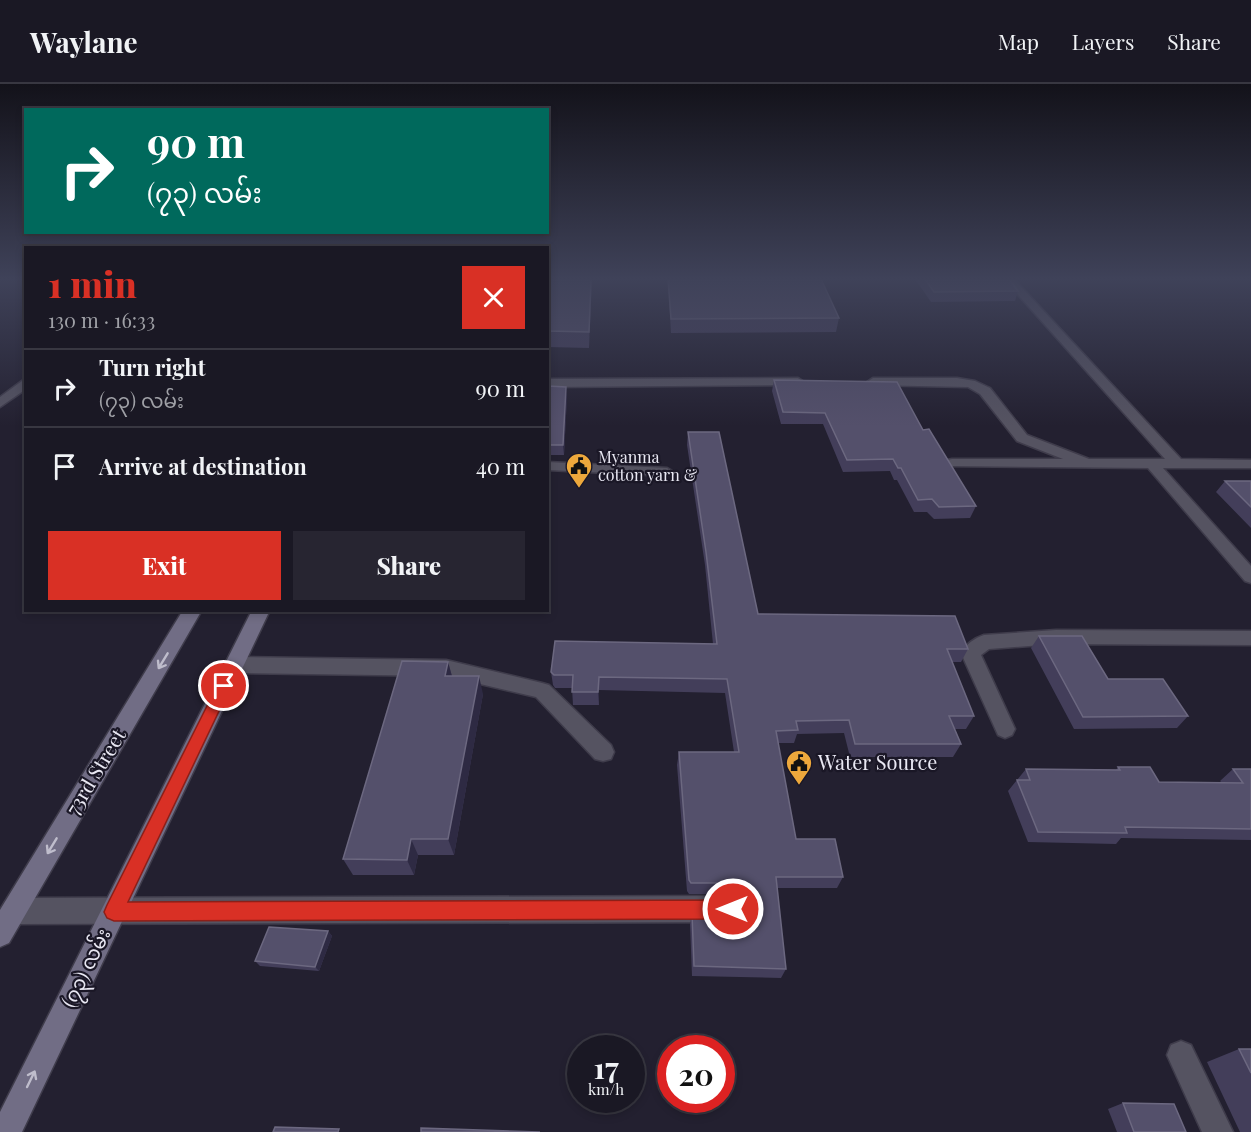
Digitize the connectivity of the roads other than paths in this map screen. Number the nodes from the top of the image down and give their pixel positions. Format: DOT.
graph roads {
  1 [pos="1053,328"];
  2 [pos="816,382"];
  3 [pos="863,382"];
  4 [pos="549,383"];
  5 [pos="24,384"];
  6 [pos="0,402"];
  7 [pos="952,463"];
  8 [pos="1086,463"];
  9 [pos="1151,463"];
  10 [pos="1176,463"];
  11 [pos="1251,464"];
  12 [pos="549,466"];
  13 [pos="667,472"];
  14 [pos="1251,578"];
  15 [pos="192,612"];
  16 [pos="260,612"];
  17 [pos="1251,638"];
  18 [pos="234,665"];
  19 [pos="1005,729"];
  20 [pos="603,752"];
  21 [pos="733,909"];
  22 [pos="14,911"];
  23 [pos="114,912"];
  24 [pos="0,934"];
  25 [pos="1181,1054"];
  26 [pos="6,1132"];
  27 [pos="1218,1132"];
  1 -- 10 [label="lane"];
  2 -- 4 [label="lane"];
  3 -- 8 [label="lane"];
  5 -- 6 [label="lane"];
  7 -- 8 [label="lane"];
  8 -- 9 [label="lane"];
  9 -- 10 [label="lane"];
  9 -- 14 [label="lane"];
  10 -- 11 [label="lane"];
  12 -- 13 [label="lane"];
  15 -- 22 [label="main road, 73rd Street, one-way"];
  16 -- 18 [label="main road, (၇၃) လမ်း"];
  17 -- 19 [label="lane"];
  18 -- 20 [label="lane"];
  18 -- 23 [label="main road, (၇၃) လမ်း"];
  21 -- 23 [label="lane"];
  22 -- 23 [label="lane"];
  22 -- 24 [label="main road, 73rd Street"];
  26 -- 23 [label="main road, (၇၃) လမ်း, one-way"];
  25 -- 27 [label="lane"];
}
